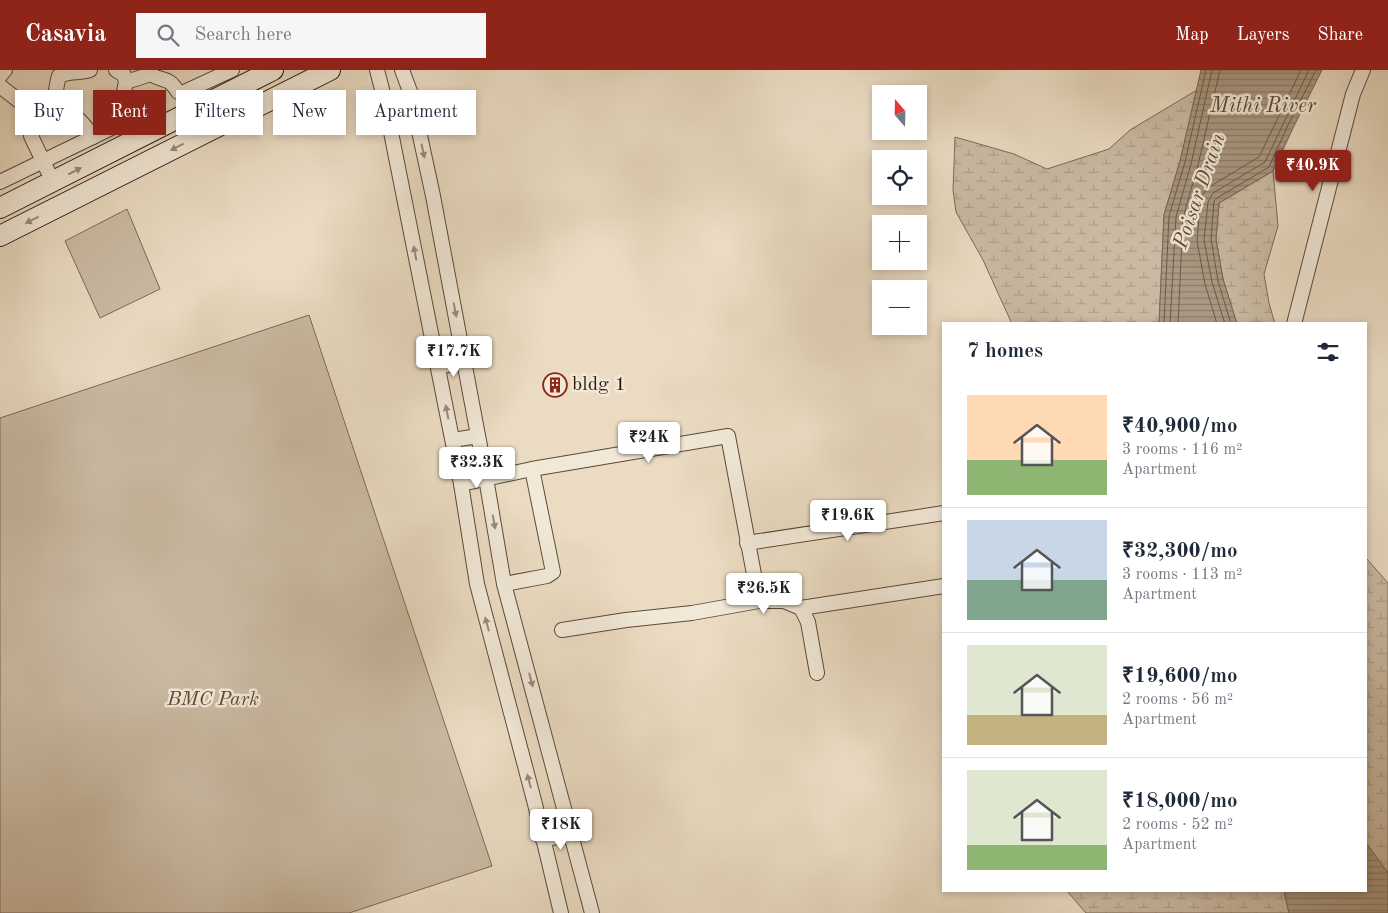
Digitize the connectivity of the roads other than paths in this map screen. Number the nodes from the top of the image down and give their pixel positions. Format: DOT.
graph roads {
  1 [pos="90,70"];
  2 [pos="116,70"];
  3 [pos="232,70"];
  4 [pos="273,70"];
  5 [pos="330,70"];
  6 [pos="377,70"];
  7 [pos="402,70"];
  8 [pos="1363,70"];
  9 [pos="151,72"];
  10 [pos="215,74"];
  11 [pos="126,82"];
  12 [pos="0,86"];
  13 [pos="56,90"];
  14 [pos="15,98"];
  15 [pos="83,125"];
  16 [pos="32,135"];
  17 [pos="93,137"];
  18 [pos="43,161"];
  19 [pos="0,182"];
  20 [pos="53,182"];
  21 [pos="0,208"];
  22 [pos="0,236"];
  23 [pos="1295,322"];
  24 [pos="464,362"];
  25 [pos="438,366"];
  26 [pos="478,436"];
  27 [pos="453,440"];
  28 [pos="532,469"];
  29 [pos="486,478"];
  30 [pos="461,484"];
  31 [pos="942,513"];
  32 [pos="747,543"];
  33 [pos="504,584"];
  34 [pos="942,586"];
  35 [pos="758,601"];
  36 [pos="801,608"];
  37 [pos="562,630"];
  38 [pos="817,673"];
  39 [pos="571,834"];
  40 [pos="544,840"];
  41 [pos="561,913"];
  42 [pos="592,913"];
  1 -- 13 [label="street"];
  2 -- 11 [label="street"];
  3 -- 10 [label="street"];
  20 -- 4 [label="main road, one-way"];
  5 -- 22 [label="main road, one-way"];
  25 -- 6 [label="street, one-way"];
  7 -- 24 [label="street, one-way"];
  8 -- 23 [label="street"];
  9 -- 10 [label="street"];
  9 -- 11 [label="street"];
  11 -- 17 [label="street"];
  12 -- 14 [label="street"];
  15 -- 17 [label="street"];
  16 -- 18 [label="street"];
  17 -- 18 [label="street"];
  18 -- 19 [label="street"];
  18 -- 20 [label="street"];
  20 -- 21 [label="main road"];
  24 -- 25 [label="street"];
  24 -- 26 [label="street"];
  27 -- 25 [label="street, one-way"];
  26 -- 27 [label="street"];
  26 -- 29 [label="street"];
  27 -- 30 [label="street"];
  28 -- 29 [label="street"];
  28 -- 32 [label="street"];
  28 -- 33 [label="street"];
  29 -- 30 [label="street"];
  29 -- 33 [label="street, one-way"];
  40 -- 30 [label="street, one-way"];
  31 -- 32 [label="street"];
  32 -- 35 [label="street"];
  33 -- 39 [label="street, one-way"];
  34 -- 36 [label="street"];
  35 -- 36 [label="street"];
  35 -- 37 [label="street"];
  36 -- 38 [label="street"];
  39 -- 40 [label="street"];
  39 -- 42 [label="street"];
  40 -- 41 [label="street"];
}
